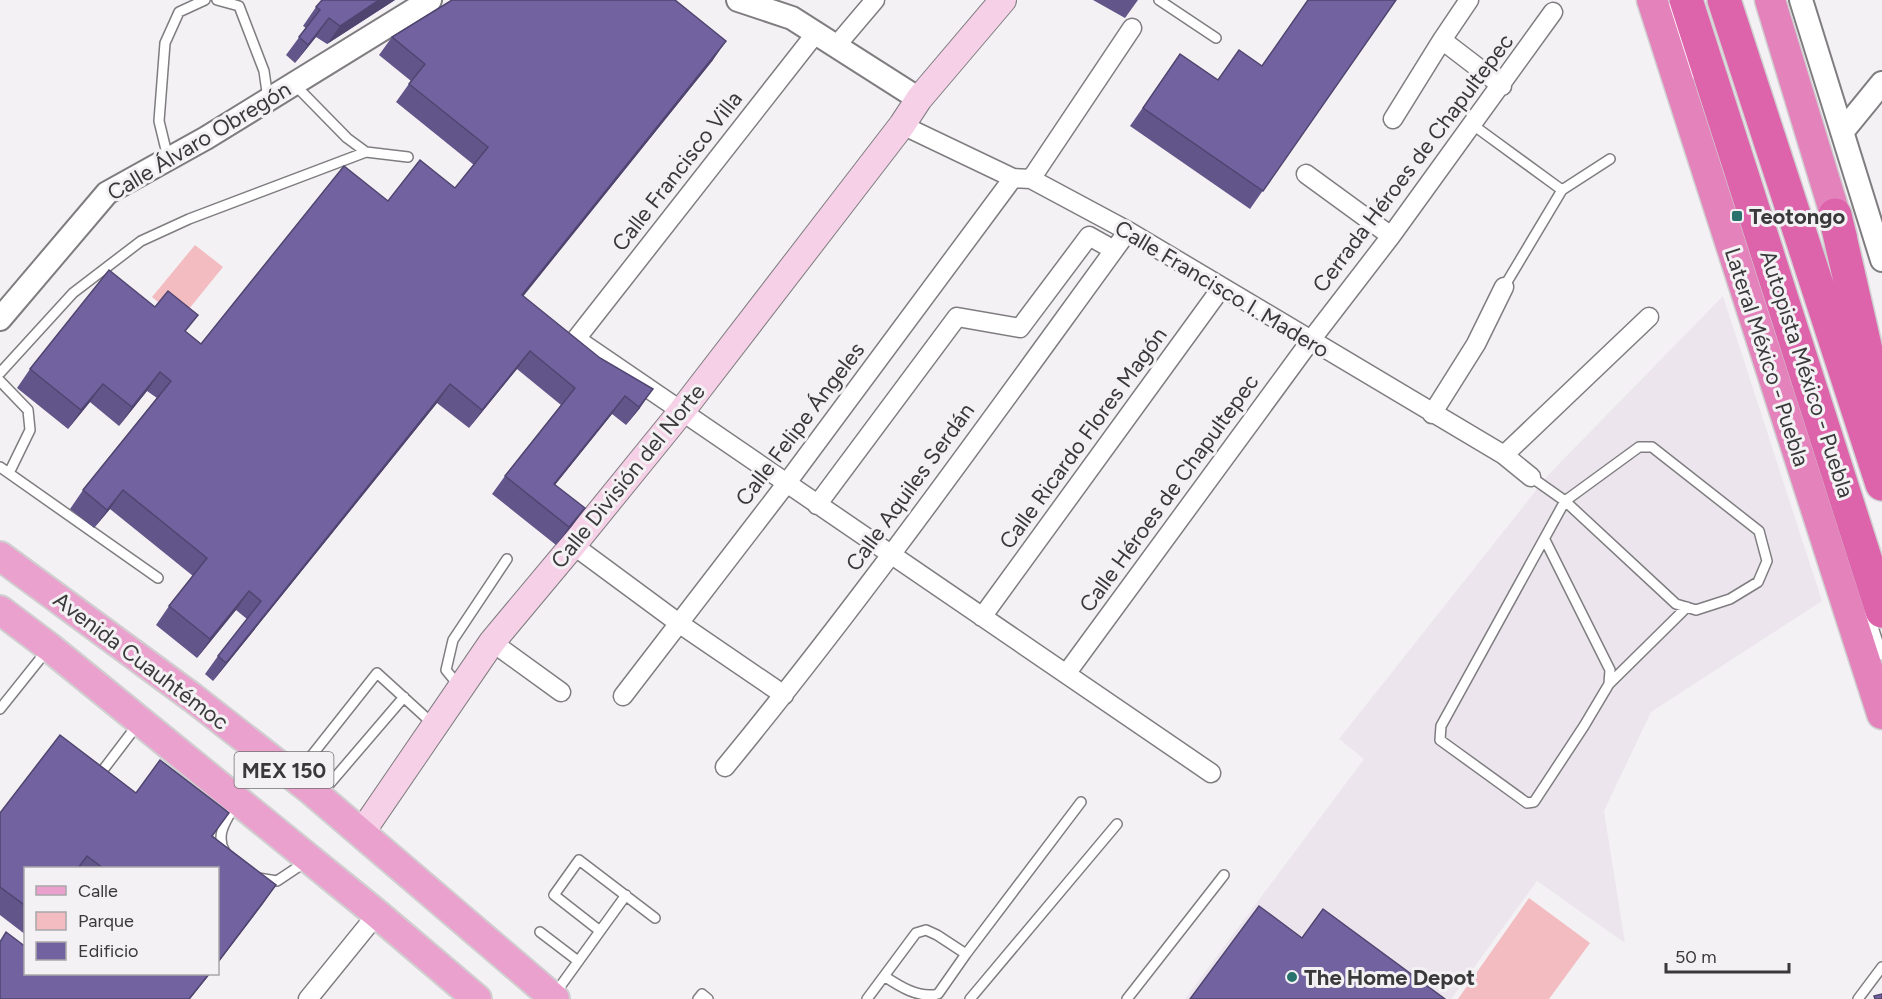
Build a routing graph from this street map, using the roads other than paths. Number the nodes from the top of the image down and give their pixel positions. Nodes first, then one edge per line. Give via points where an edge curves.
1 (205, 0) edge
2 (217, 0) edge
3 (430, 0) edge
4 (738, 0) edge
5 (875, 0) edge
6 (1003, 0) edge
7 (1159, 0) edge
8 (1469, 0) edge
9 (1652, 0) edge
10 (1658, 0) edge
11 (1667, 0) edge
12 (1686, 0) edge
13 (1724, 0) edge
14 (1770, 0) edge
15 (1801, 0) edge
16 (1553, 12) dead end
17 (1132, 28) dead end
18 (816, 33) junction
19 (1216, 38) dead end
20 (1442, 40) junction
21 (836, 46) junction
22 (294, 83) junction
23 (1882, 83) edge
24 (1502, 86) junction
25 (1698, 89) dead end
26 (268, 99) junction
27 (919, 99) junction
28 (1393, 119) dead end
29 (1473, 124) junction
30 (902, 125) junction
31 (1842, 132) junction
32 (366, 152) junction
33 (408, 157) dead end
34 (1610, 159) dead end
35 (168, 161) junction
36 (1306, 174) dead end
37 (1012, 178) junction
38 (1031, 179) junction
39 (1562, 190) junction
40 (1737, 191) dead end
41 (1835, 215) junction
42 (1128, 231) junction
43 (1391, 236) junction
44 (1114, 250) junction
45 (1882, 260) edge
46 (1760, 265) dead end
47 (1222, 287) junction
48 (1504, 287) joint
49 (1649, 317) dead end
50 (0, 319) edge
51 (1311, 340) junction
52 (1882, 359) edge
53 (0, 373) edge
54 (0, 381) edge
55 (681, 412) junction
56 (1432, 414) junction
57 (1882, 420) edge
58 (1504, 455) junction
59 (0, 467) edge
60 (9, 473) junction
61 (1531, 477) joint
62 (786, 484) junction
63 (1882, 484) edge
64 (1566, 501) junction
65 (817, 505) junction
66 (1545, 540) junction
67 (573, 545) junction
68 (891, 555) junction
69 (0, 556) edge
70 (507, 559) dead end
71 (158, 578) dead end
72 (1687, 607) junction
73 (0, 610) edge
74 (1875, 610) edge
75 (982, 617) junction
76 (680, 624) junction
77 (492, 642) junction
78 (49, 647) junction
79 (1882, 655) edge
80 (1066, 674) junction
81 (1609, 684) junction
82 (461, 688) junction
83 (561, 692) dead end
84 (1882, 692) edge
85 (784, 695) junction
86 (623, 696) dead end
87 (404, 697) junction
88 (0, 709) edge
89 (1882, 714) edge
90 (140, 721) junction
91 (435, 725) junction
92 (94, 763) edge
93 (725, 766) dead end
94 (1212, 773) dead end
95 (294, 778) junction
96 (319, 797) junction
97 (238, 800) junction
98 (1081, 802) dead end
99 (1117, 824) dead end
100 (362, 832) junction
101 (310, 859) junction
102 (232, 864) edge
103 (251, 874) edge
104 (1224, 875) dead end
105 (626, 895) junction
106 (377, 914) junction
107 (655, 918) dead end
108 (600, 931) junction
109 (540, 932) dead end
110 (966, 954) junction
111 (578, 961) junction
112 (1882, 967) edge
113 (884, 976) junction
114 (554, 998) edge
115 (308, 999) edge
116 (477, 999) edge
117 (698, 999) edge
118 (708, 999) edge
119 (867, 999) edge
120 (970, 999) edge
121 (1127, 999) edge
122 (1858, 999) edge

1 - 35 lane via 179,12 165,43 159,121
2 - 26 lane via 239,6 264,70
3 - 22 street, Calle Álvaro Obregón
4 - 18 street via 792,18
5 - 21 street
6 - 27 main road, Calle División del Norte
7 - 19 lane
8 - 20 street, Cerrada Héroes de Chapultepec
9 - 89 highway, Lateral México - Puebla
10 - 84 lane
11 - 25 lane
12 - 74 highway, Autopista México - Puebla
13 - 63 highway, Autopista México - Puebla
14 - 41 highway
15 - 31 street
16 - 24 street, Cerrada Héroes de Chapultepec
17 - 38 street
18 - 21 street
18 - 55 street, Calle Francisco Villa via 576,339
20 - 24 street
20 - 28 street, Cerrada Héroes de Chapultepec
21 - 27 street
22 - 26 street, Calle Álvaro Obregón
22 - 32 lane via 347,138
23 - 31 street
24 - 29 street, Cerrada Héroes de Chapultepec
26 - 35 street, Calle Álvaro Obregón
27 - 30 main road, Calle División del Norte
29 - 39 lane
29 - 43 street, Cerrada Héroes de Chapultepec
30 - 37 street, Calle Francisco I. Madero
30 - 55 main road, Calle División del Norte
31 - 45 street
32 - 33 lane
32 - 53 lane via 141,241 73,292
34 - 39 lane
35 - 50 street, Calle Álvaro Obregón via 107,193
36 - 43 street
37 - 38 street, Calle Francisco I. Madero
37 - 62 street, Calle Felipe Ángeles
38 - 42 street, Calle Francisco I. Madero
39 - 48 lane
40 - 46 lane
41 - 52 highway
41 - 57 highway
42 - 44 street, Calle Aquiles Serdán
42 - 47 street, Calle Francisco I. Madero
43 - 51 street, Cerrada Héroes de Chapultepec
44 - 65 street via 1089,236 1020,328 957,317
44 - 68 street, Calle Aquiles Serdán
47 - 51 street, Calle Francisco I. Madero
47 - 75 street, Calle Ricardo Flores Magón
48 - 56 street via 1476,344
49 - 58 street
51 - 56 street, Calle Francisco I. Madero
51 - 80 street, Calle Héroes de Chapultepec
54 - 60 lane via 28,410 30,430
55 - 62 street
55 - 67 main road, Calle División del Norte
56 - 58 street, Calle Francisco I. Madero
58 - 61 street, Calle Francisco I. Madero
59 - 60 lane
60 - 71 lane
61 - 64 lane
62 - 65 street
62 - 76 street, Calle Felipe Ángeles
64 - 66 lane
64 - 72 lane via 1676,604
64 - 72 lane via 1639,447 1652,447 1759,531 1767,561 1758,582 1730,599 1696,610
65 - 68 street
66 - 81 lane via 1610,670
66 - 81 lane via 1441,726 1440,740 1527,803 1534,802
67 - 76 street
67 - 77 main road, Calle División del Norte
68 - 75 street
68 - 85 street, Calle Aquiles Serdán
69 - 95 main road, Avenida Cuauhtémoc / MEX 150
70 - 82 lane via 453,640 447,670
72 - 81 lane
73 - 78 main road, Avenida Cuauhtémoc / MEX 150
74 - 79 lane
75 - 80 street
76 - 85 street
76 - 86 street, Calle Felipe Ángeles
77 - 82 main road, Calle División del Norte
77 - 83 street
78 - 88 lane
78 - 90 main road, Avenida Cuauhtémoc / MEX 150
80 - 94 street
82 - 91 main road, Calle División del Norte
85 - 93 street, Calle Aquiles Serdán
87 - 91 lane
87 - 95 lane via 377,673
87 - 96 lane
90 - 92 lane via 106,772
90 - 97 main road, Avenida Cuauhtémoc / MEX 150
91 - 100 main road, Calle División del Norte
95 - 96 main road, Avenida Cuauhtémoc / MEX 150
96 - 100 main road, Avenida Cuauhtémoc / MEX 150
97 - 101 main road, Avenida Cuauhtémoc / MEX 150
97 - 102 lane via 221,830 221,845
98 - 110 lane
99 - 120 lane
100 - 114 main road, Avenida Cuauhtémoc / MEX 150
101 - 103 lane via 277,881
101 - 106 main road, Avenida Cuauhtémoc / MEX 150
104 - 121 lane
105 - 107 lane
105 - 108 lane
105 - 108 lane via 579,860 554,895
106 - 115 street
106 - 116 main road, Avenida Cuauhtémoc / MEX 150
108 - 111 lane
109 - 111 lane
110 - 113 lane via 926,930 916,933
110 - 113 lane via 931,999 917,998
111 - 114 lane
112 - 122 lane
113 - 119 lane
117 - 118 lane via 702,994

